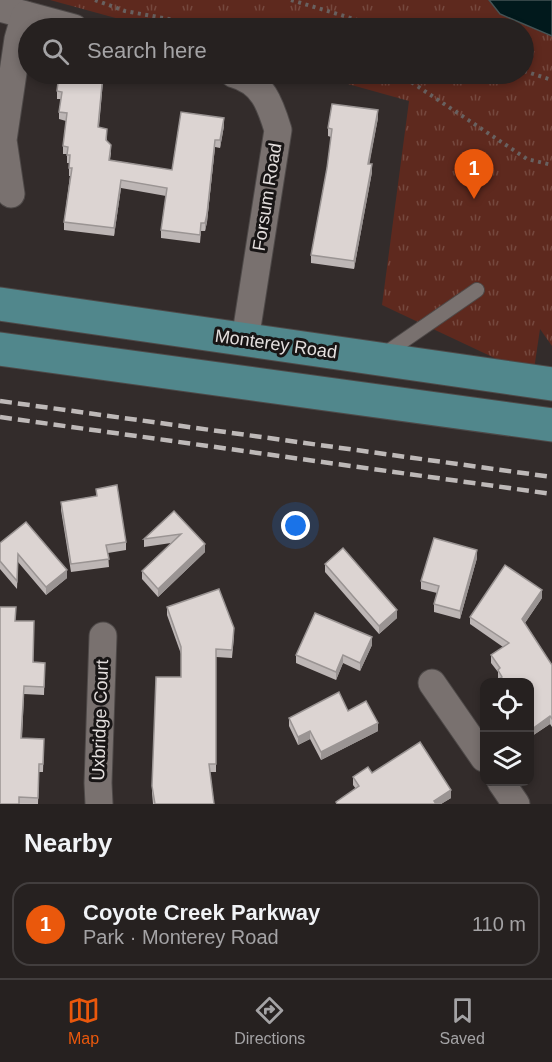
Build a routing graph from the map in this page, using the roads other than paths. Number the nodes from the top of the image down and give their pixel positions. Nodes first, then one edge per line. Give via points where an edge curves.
1 (12, 11) edge
2 (38, 18) edge
3 (252, 84) edge
4 (11, 194) dead end
5 (477, 290) dead end
6 (0, 304) edge
7 (245, 340) junction
8 (0, 349) edge
9 (376, 359) junction
10 (552, 384) edge
11 (552, 425) edge
12 (103, 636) dead end
13 (432, 683) dead end
14 (480, 752) edge
15 (504, 786) edge
16 (99, 804) edge
17 (516, 804) edge

1 - 2 street
1 - 4 street via 18,39 3,140
3 - 7 street, Forsum Road via 267,97 278,130
5 - 9 lane
6 - 7 main road, Monterey Road
7 - 9 main road, Monterey Road
8 - 11 main road
9 - 10 main road, Monterey Road
12 - 16 street, Uxbridge Court
13 - 14 street
15 - 17 street

